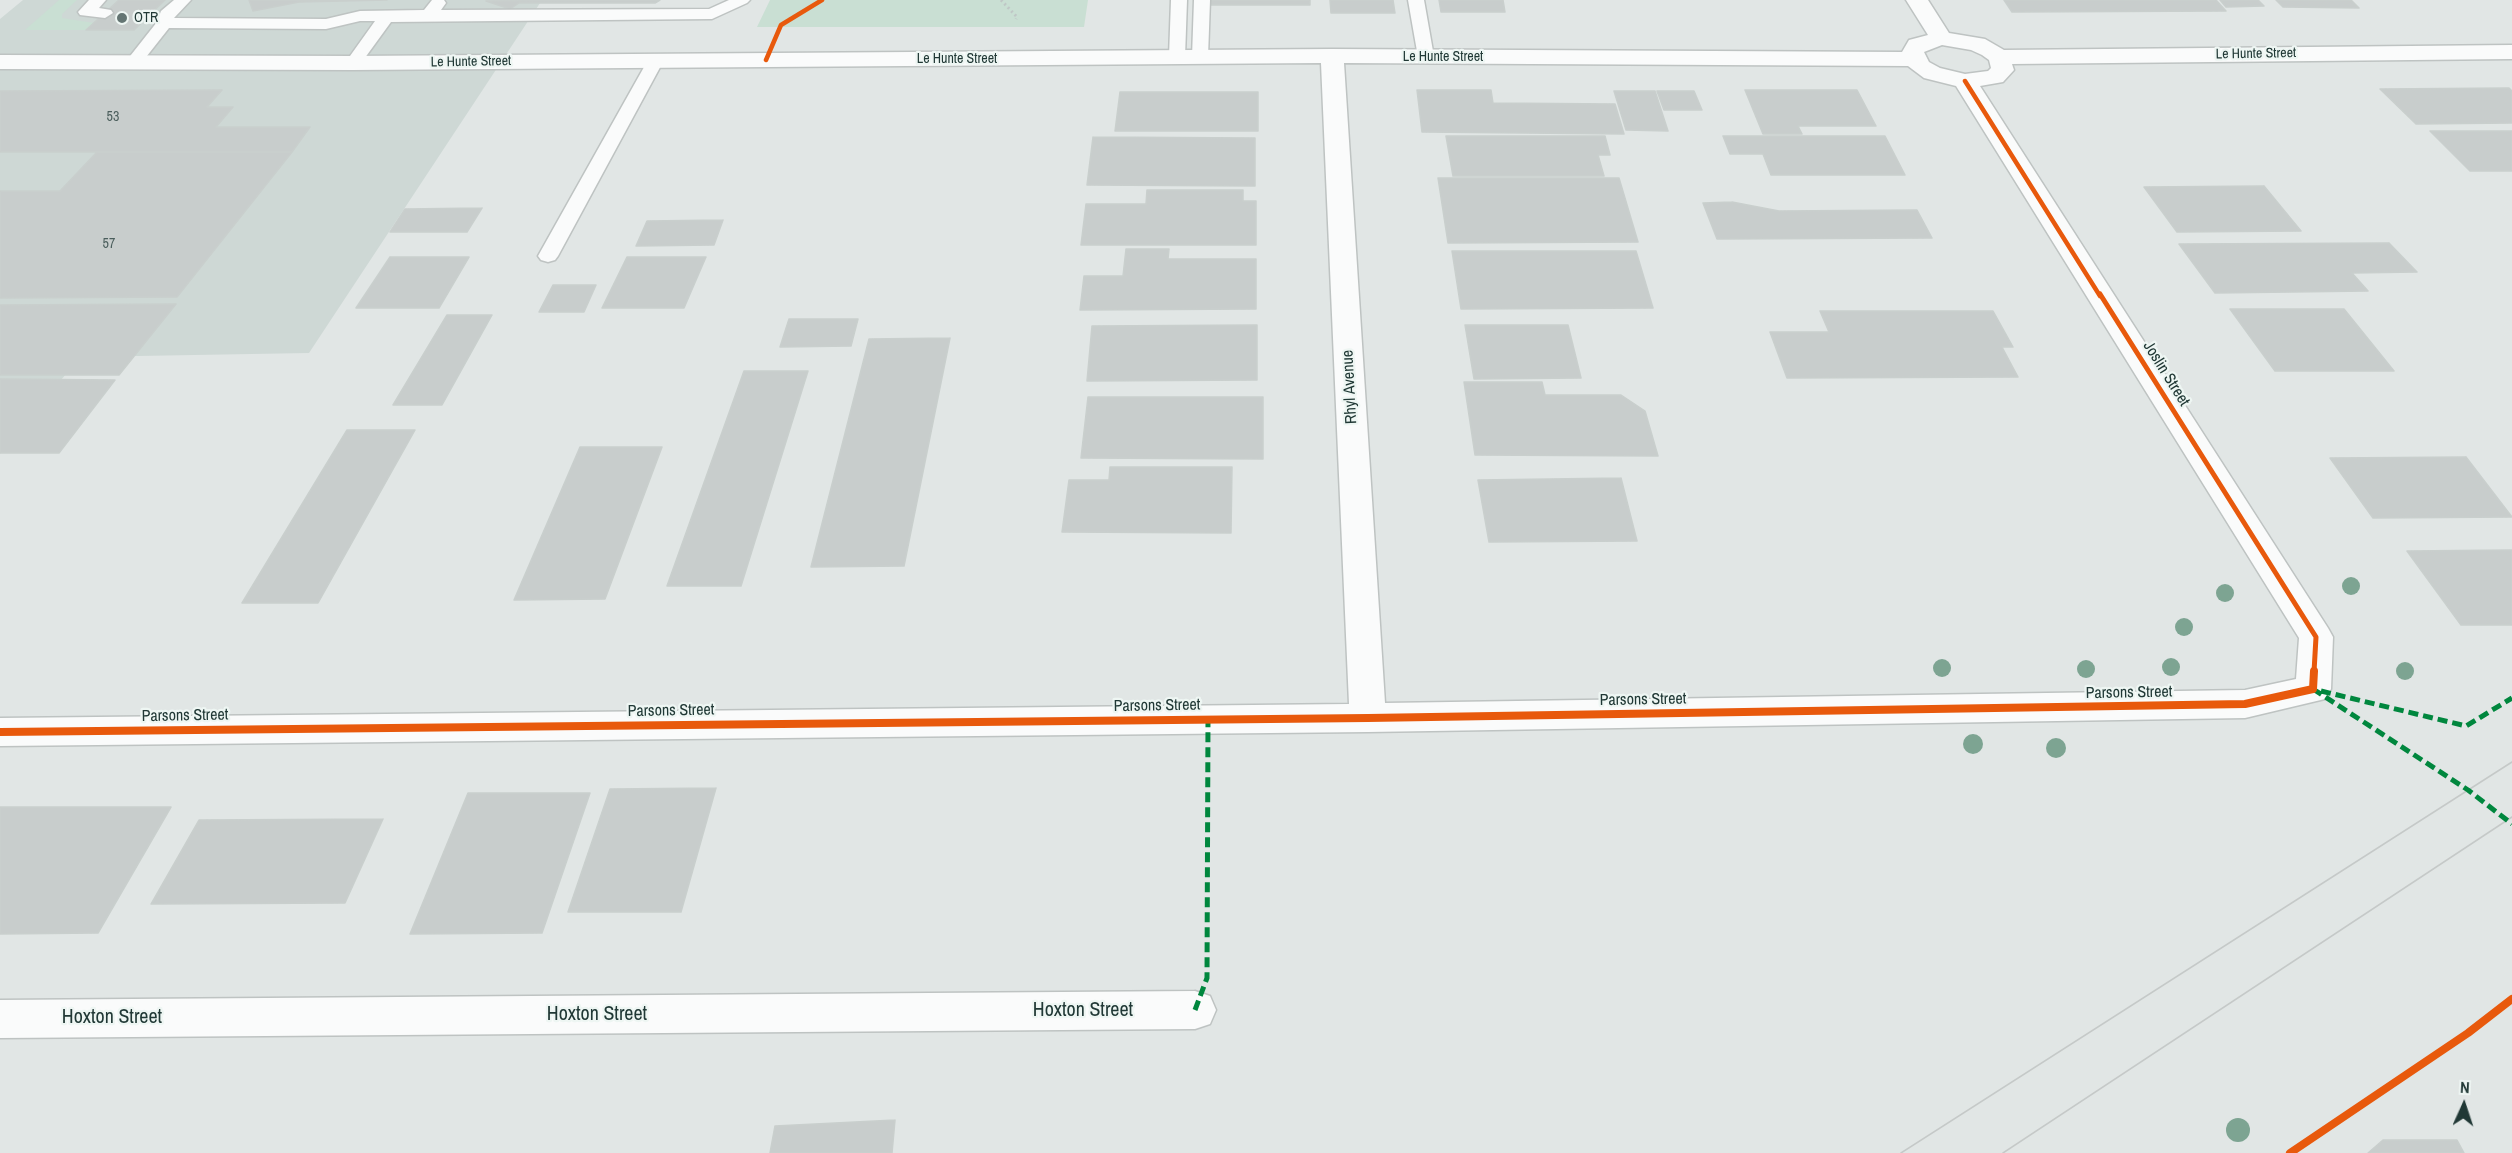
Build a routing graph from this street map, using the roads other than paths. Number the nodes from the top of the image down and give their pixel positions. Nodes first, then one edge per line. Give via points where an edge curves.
1 (183, 0) edge
2 (440, 0) edge
3 (742, 0) edge
4 (1179, 0) edge
5 (1202, 0) edge
6 (1416, 0) edge
7 (1917, 0) edge
8 (573, 3) dead end
9 (606, 3) dead end
10 (640, 3) dead end
11 (499, 5) dead end
12 (548, 9) junction
13 (150, 14) dead end
14 (624, 14) junction
15 (429, 15) junction
16 (478, 15) junction
17 (588, 15) junction
18 (386, 17) junction
19 (166, 19) junction
20 (1941, 38) junction
21 (2510, 53) edge
22 (1332, 56) junction
23 (1177, 57) junction
24 (1200, 57) junction
25 (1426, 57) junction
26 (1999, 57) junction
27 (1914, 59) junction
28 (656, 60) junction
29 (0, 62) edge
30 (133, 63) junction
31 (353, 63) junction
32 (1965, 81) junction
33 (548, 256) dead end
34 (2313, 689) joint
35 (1368, 718) junction
36 (0, 732) edge
37 (1195, 1010) dead end
38 (0, 1019) edge

1 - 19 lane
2 - 15 lane
3 - 14 lane via 712,14
4 - 23 lane
5 - 24 lane
6 - 25 lane
7 - 20 street
8 - 12 lane
9 - 17 lane
10 - 14 lane
11 - 16 lane
12 - 16 lane via 521,15
12 - 17 lane
13 - 19 lane
14 - 17 lane
15 - 16 lane
15 - 18 lane
18 - 19 lane via 360,16 326,24
18 - 31 lane
19 - 30 lane
20 - 26 street via 1977,44
20 - 27 street via 1917,45
21 - 26 street, Le Hunte Street
22 - 24 street, Le Hunte Street
22 - 25 street, Le Hunte Street
22 - 35 street, Rhyl Avenue
23 - 24 street, Le Hunte Street
23 - 28 street, Le Hunte Street
25 - 27 street, Le Hunte Street
26 - 32 street via 2003,70 1995,77
27 - 32 street via 1932,73
28 - 31 street, Le Hunte Street
28 - 33 lane
29 - 30 street, Le Hunte Street
30 - 31 street, Le Hunte Street
32 - 34 street, Joslin Street via 2316,637
34 - 35 street, Parsons Street via 2245,704
35 - 36 street, Parsons Street
37 - 38 street, Hoxton Street

